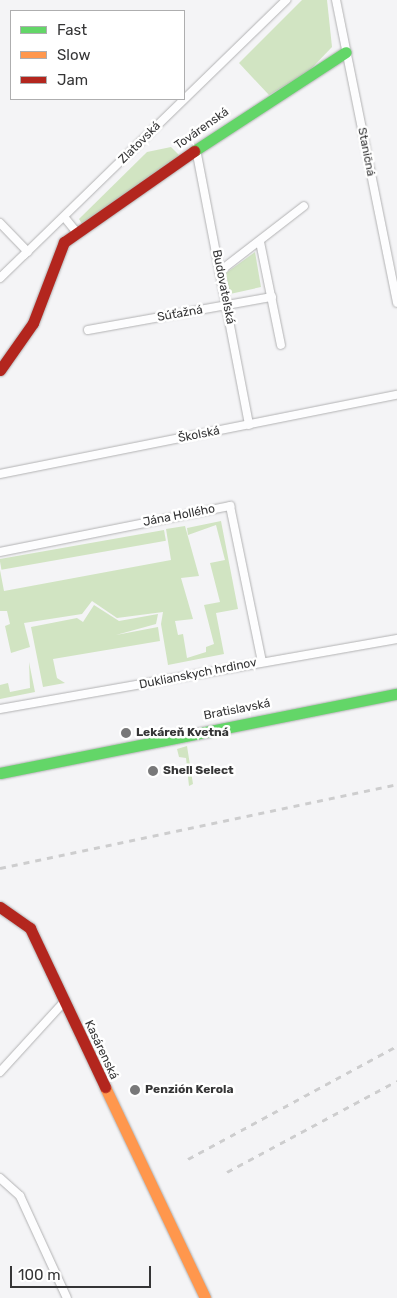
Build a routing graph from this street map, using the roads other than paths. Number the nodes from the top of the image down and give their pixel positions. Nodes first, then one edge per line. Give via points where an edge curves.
1 (286, 0) edge
2 (336, 0) edge
3 (346, 52) junction
4 (185, 100) edge
5 (185, 100) edge
6 (196, 149) junction
7 (304, 206) dead end
8 (65, 218) junction
9 (0, 224) edge
10 (78, 234) junction
11 (260, 242) junction
12 (28, 252) junction
13 (220, 272) junction
14 (0, 278) edge
15 (272, 297) junction
16 (397, 303) edge
17 (227, 305) junction
18 (88, 330) dead end
19 (281, 345) dead end
20 (0, 370) edge
21 (397, 395) edge
22 (249, 425) junction
23 (0, 474) edge
24 (0, 552) edge
25 (397, 639) edge
26 (262, 662) junction
27 (397, 694) edge
28 (0, 709) edge
29 (82, 754) junction
30 (0, 765) edge
31 (0, 773) edge
32 (0, 906) edge
33 (64, 1002) junction
34 (0, 1072) edge
35 (0, 1178) edge
36 (67, 1298) edge
37 (206, 1298) edge

1 - 4 street, Zlatovská
2 - 3 street, Staničná
3 - 6 street, Továrenská
3 - 16 street, Staničná
5 - 8 street, Zlatovská
6 - 10 street, Továrenská
6 - 13 street, Budovateľská
7 - 11 street
8 - 10 street
8 - 12 street, Zlatovská via 24,255
9 - 12 street
10 - 20 street, Továrenská via 64,242 33,323
11 - 13 street
11 - 15 street
12 - 14 street, Zlatovská
13 - 17 street, Budovateľská
15 - 17 street, Súťažná
15 - 19 street
17 - 18 street, Súťažná
17 - 22 street, Budovateľská
21 - 22 street, Školská
22 - 23 street, Školská
24 - 26 street, Jána Hollého via 230,506
25 - 26 street, Duklianskych hrdinov
26 - 28 street, Duklianskych hrdinov
27 - 29 street, Bratislavská
29 - 30 street, Bratislavská
29 - 31 street, Bratislavská
32 - 33 street, Kasárenská via 30,928
33 - 34 street
33 - 37 street, Kasárenská
35 - 36 street via 20,1196

